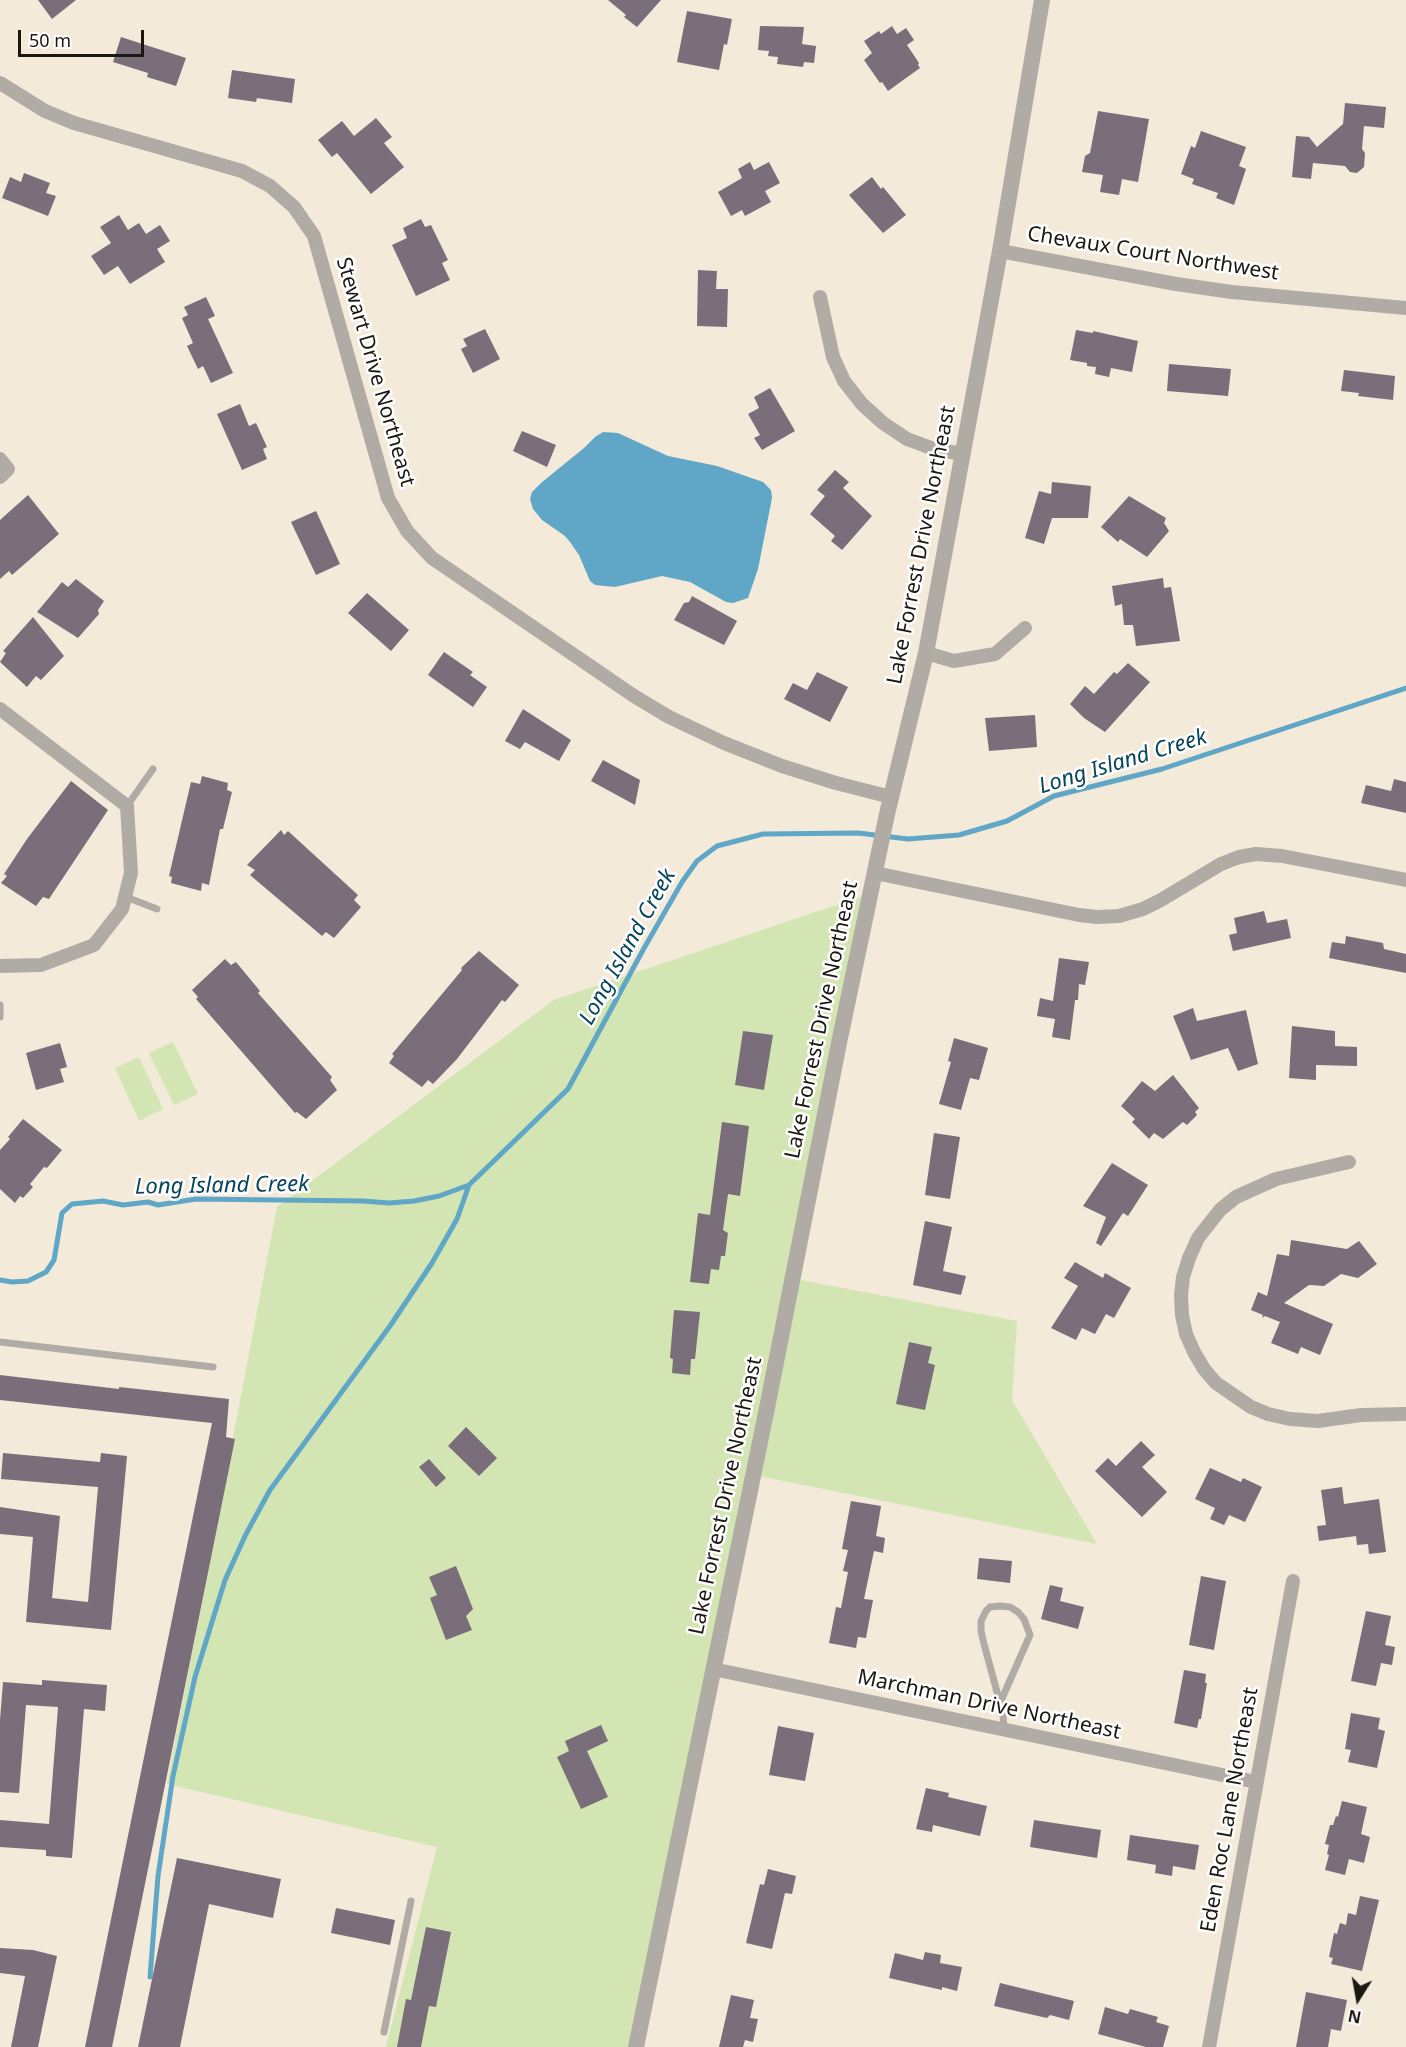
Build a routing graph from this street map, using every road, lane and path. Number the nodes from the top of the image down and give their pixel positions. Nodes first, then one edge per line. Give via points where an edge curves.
1 (1042, 0) edge
2 (0, 83) edge
3 (1000, 251) junction
4 (820, 297) dead end
5 (1406, 308) edge
6 (963, 454) junction
7 (0, 459) edge
8 (0, 477) edge
9 (1025, 628) dead end
10 (926, 653) junction
11 (0, 709) edge
12 (153, 769) dead end
13 (891, 797) junction
14 (127, 806) junction
15 (875, 873) junction
16 (1406, 880) edge
17 (126, 897) junction
18 (157, 909) dead end
19 (0, 966) edge
20 (0, 1005) edge
21 (0, 1017) edge
22 (1349, 1162) dead end
23 (0, 1342) edge
24 (213, 1367) dead end
25 (1406, 1414) edge
26 (1293, 1581) dead end
27 (713, 1669) junction
28 (1000, 1703) junction
29 (1004, 1730) junction
30 (1256, 1782) junction
31 (411, 1901) dead end
32 (384, 2032) dead end
33 (636, 2047) edge
34 (1209, 2047) edge

1 - 3 street, Lake Forrest Drive Northeast
2 - 13 street, Stewart Drive Northeast via 45,111 74,123 242,171 270,186 294,207 314,237 388,498 407,531 432,558 669,717 782,766
3 - 5 street, Chevaux Court Northwest via 1232,292
3 - 6 street, Lake Forrest Drive Northeast
4 - 6 street via 833,357 844,381 862,404 907,439
6 - 10 street, Lake Forrest Drive Northeast
7 - 8 street via 8,469
9 - 10 street via 995,654 954,661
10 - 13 street, Lake Forrest Drive Northeast
11 - 14 street
12 - 14 lane
13 - 15 street, Lake Forrest Drive Northeast
14 - 17 street via 131,873
15 - 16 street via 1097,917 1143,909 1221,864 1256,854
15 - 27 street, Lake Forrest Drive Northeast
17 - 18 lane
17 - 19 street via 122,909 94,945 41,965
20 - 21 lane
22 - 25 street via 1276,1179 1236,1197 1220,1210 1198,1238 1186,1267 1181,1295 1186,1334 1199,1361 1216,1383 1268,1414 1318,1420
23 - 24 lane
26 - 30 street, Eden Roc Lane Northeast
27 - 29 street, Marchman Drive Northeast
27 - 33 street, Lake Forrest Drive Northeast
28 - 28 lane via 981,1631 986,1611 1000,1606 1018,1612 1030,1635
28 - 29 lane
29 - 30 street, Marchman Drive Northeast
30 - 34 street, Eden Roc Lane Northeast
31 - 32 lane

